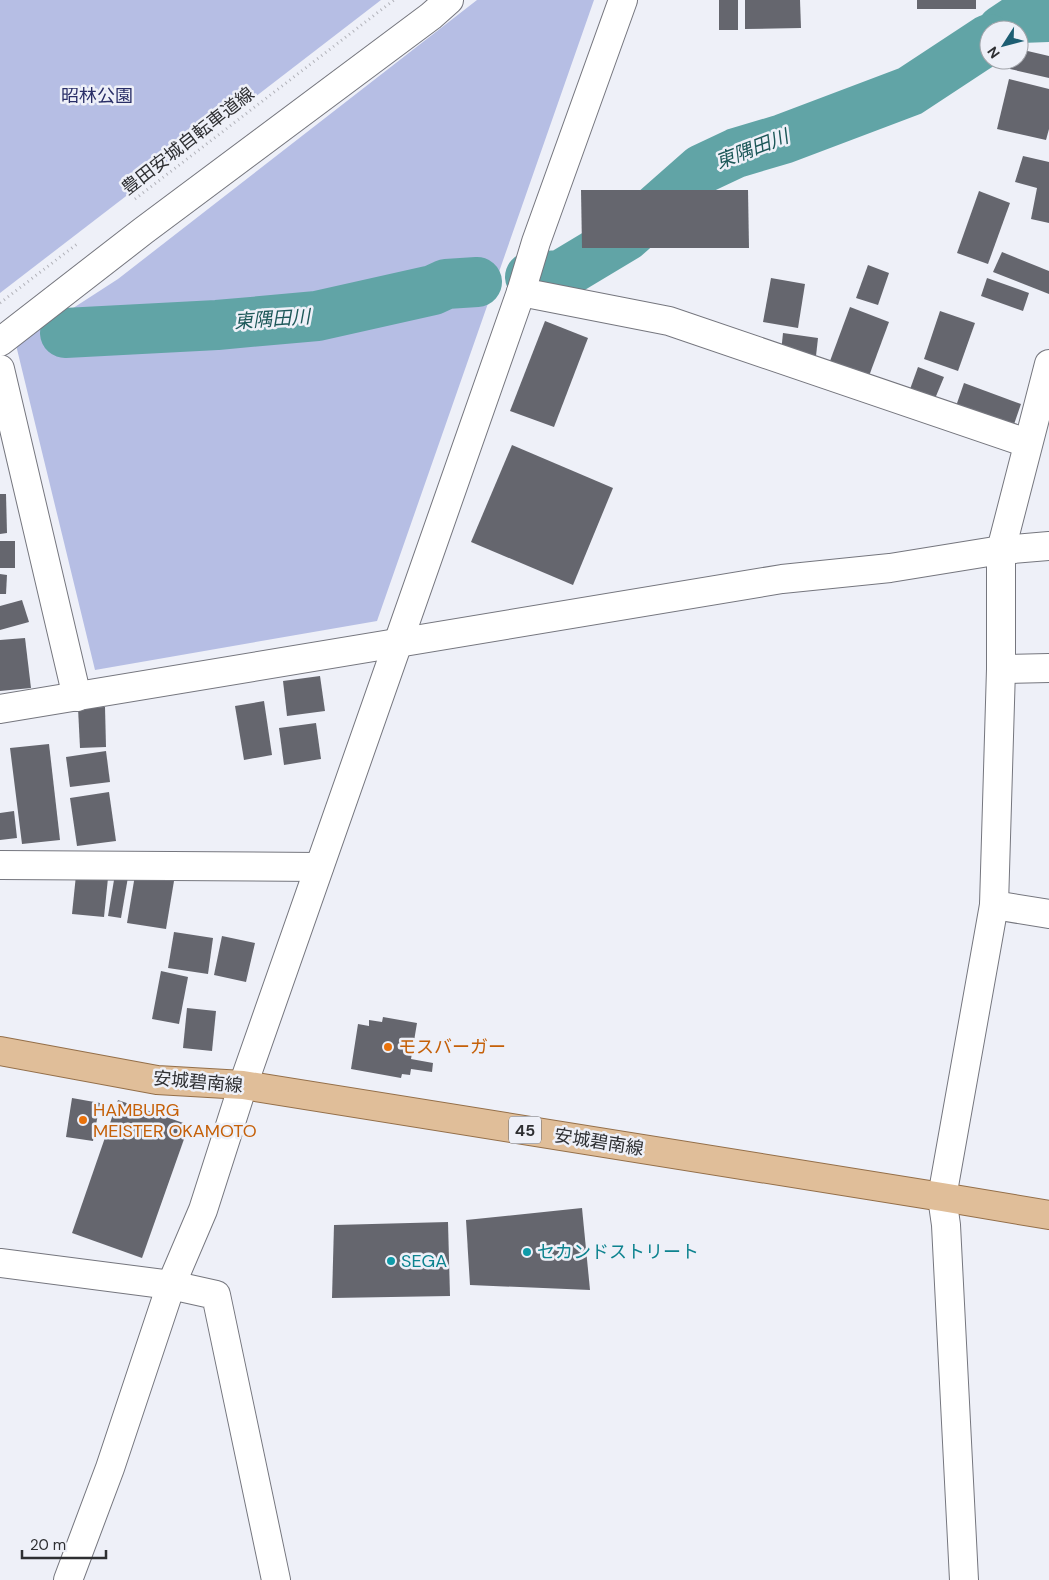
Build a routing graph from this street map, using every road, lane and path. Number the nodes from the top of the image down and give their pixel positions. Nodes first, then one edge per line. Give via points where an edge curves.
1 (394, 0) edge
2 (449, 0) edge
3 (623, 0) edge
4 (134, 200) dead end
5 (79, 242) dead end
6 (521, 292) junction
7 (0, 303) edge
8 (0, 342) edge
9 (1049, 364) edge
10 (0, 369) edge
11 (1028, 443) junction
12 (1049, 546) edge
13 (1001, 550) junction
14 (397, 645) junction
15 (1049, 668) edge
16 (1001, 669) junction
17 (77, 697) junction
18 (0, 709) edge
19 (0, 865) edge
20 (320, 867) junction
21 (994, 905) junction
22 (1049, 914) edge
23 (0, 1050) edge
24 (243, 1085) junction
25 (942, 1197) junction
26 (1049, 1216) edge
27 (0, 1263) edge
28 (171, 1285) junction
29 (68, 1580) edge
30 (276, 1580) edge
31 (964, 1580) edge

1 - 4 path, 豊田安城自転車道線
2 - 8 street
3 - 6 street
5 - 7 path
6 - 11 street via 669,321
6 - 14 street
9 - 11 street
10 - 17 street
11 - 13 street
12 - 13 street
13 - 14 street via 890,568 782,580
13 - 16 street
14 - 17 street
14 - 20 street
15 - 16 street
16 - 21 street
17 - 18 street
19 - 20 street
20 - 24 street
21 - 22 street
21 - 25 street
23 - 24 main road, 安城碧南線 / 45 via 157,1080
24 - 25 main road, 安城碧南線 / 45
24 - 28 street via 203,1210
25 - 26 main road, 安城碧南線 / 45
25 - 31 street
27 - 28 street
28 - 29 street via 110,1468
28 - 30 street via 216,1296

